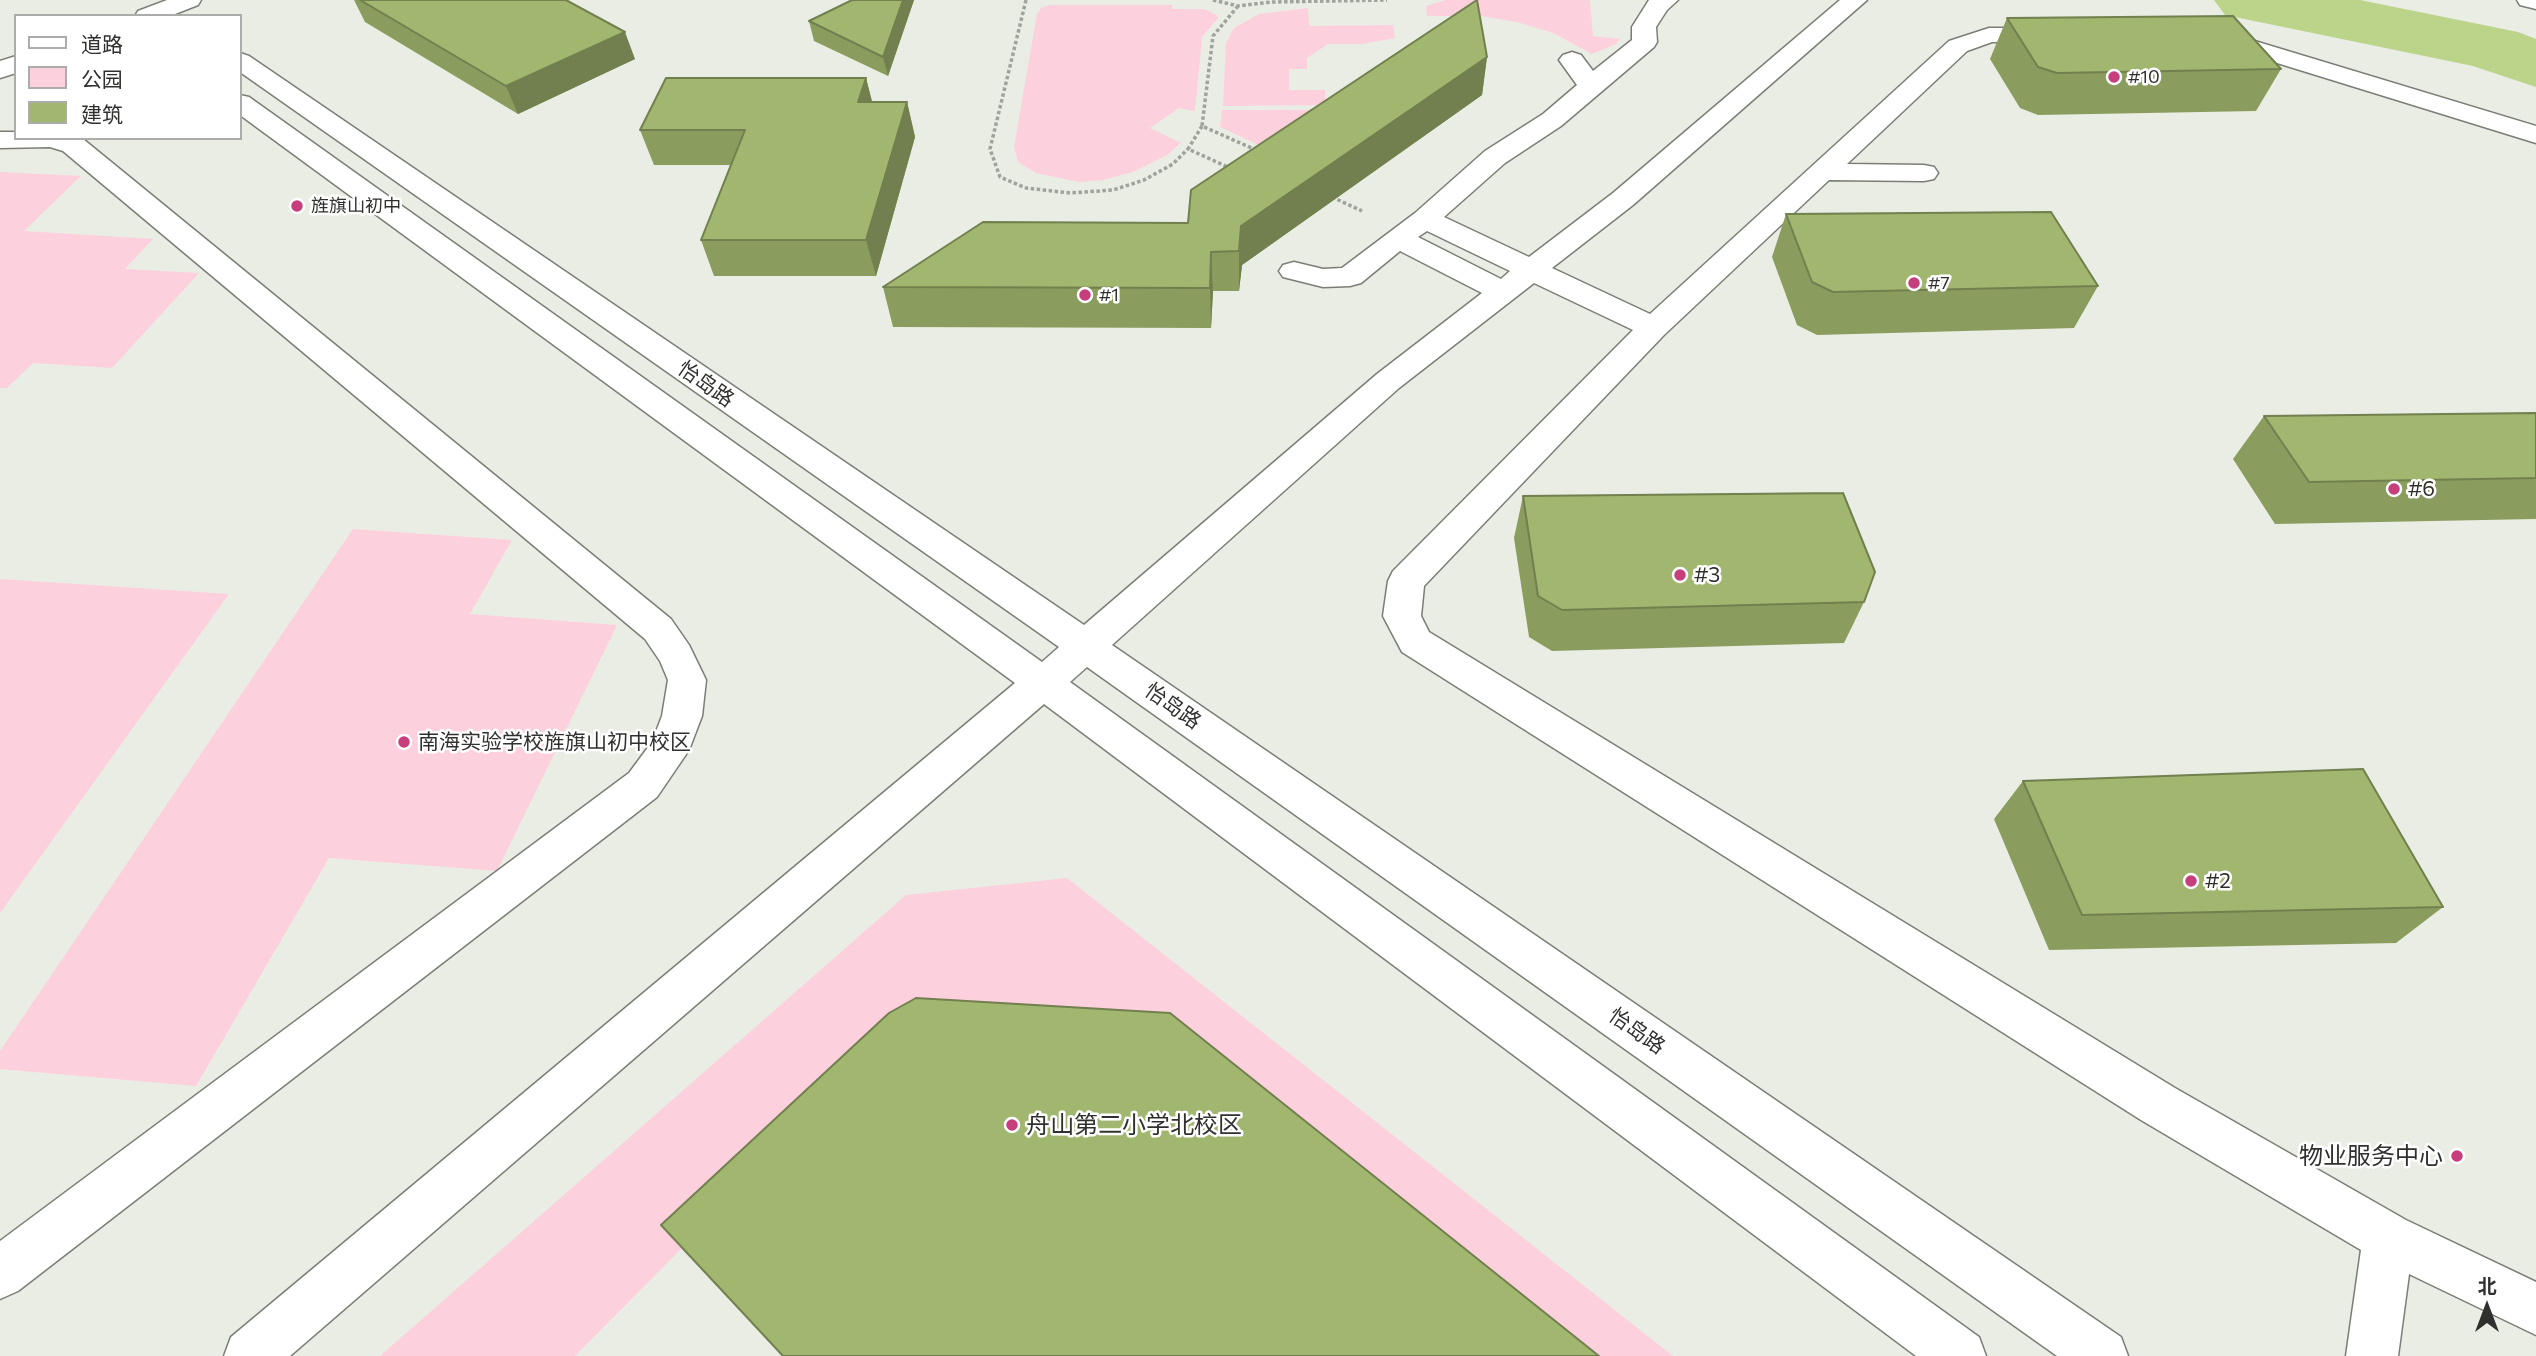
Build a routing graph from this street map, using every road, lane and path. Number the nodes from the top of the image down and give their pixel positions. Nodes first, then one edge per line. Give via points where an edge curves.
1 (189, 0) edge
2 (1026, 0) edge
3 (1213, 0) edge
4 (1387, 0) edge
5 (1666, 0) edge
6 (1855, 0) edge
7 (2529, 0) edge
8 (2536, 2) edge
9 (1238, 6) junction
10 (162, 14) edge
11 (2185, 31) edge
12 (2071, 34) edge
13 (1572, 60) dead end
14 (242, 62) edge
15 (1591, 86) junction
16 (242, 104) edge
17 (1202, 126) junction
18 (2536, 135) edge
19 (54, 140) edge
20 (1188, 149) junction
21 (1264, 153) edge
22 (1234, 169) edge
23 (1822, 172) junction
24 (1924, 173) dead end
25 (1320, 192) edge
26 (1411, 229) junction
27 (1294, 271) dead end
28 (1516, 280) junction
29 (1653, 328) junction
30 (1086, 646) junction
31 (1043, 682) junction
32 (2388, 1238) junction
33 (0, 1273) edge
34 (2536, 1309) edge
35 (250, 1356) edge
36 (1960, 1356) edge
37 (2102, 1356) edge
38 (2372, 1356) edge

1 - 10 street
2 - 20 path via 990,149 1000,177 1026,188 1070,193 1113,190 1144,180 1173,164
3 - 9 path
4 - 9 path
5 - 15 street via 1644,27 1645,42
6 - 28 street via 1623,199
7 - 8 street
9 - 17 path via 1213,36
11 - 18 street via 2224,37
12 - 23 street via 1989,35 1958,46
13 - 15 street
14 - 30 street, 怡岛路
15 - 26 street
16 - 31 street
17 - 20 path
17 - 21 path
19 - 33 street via 73,145 658,629 687,680 669,750 643,785
20 - 22 path
23 - 24 street
23 - 29 street
25 - 26 path
26 - 27 street via 1350,277 1323,278
26 - 28 street
28 - 29 street
28 - 30 street via 1388,381
29 - 32 street via 1406,582 1402,616 1415,642 2158,1104
30 - 31 street
30 - 37 street, 怡岛路
31 - 35 street
31 - 36 street
32 - 34 street
32 - 38 street

